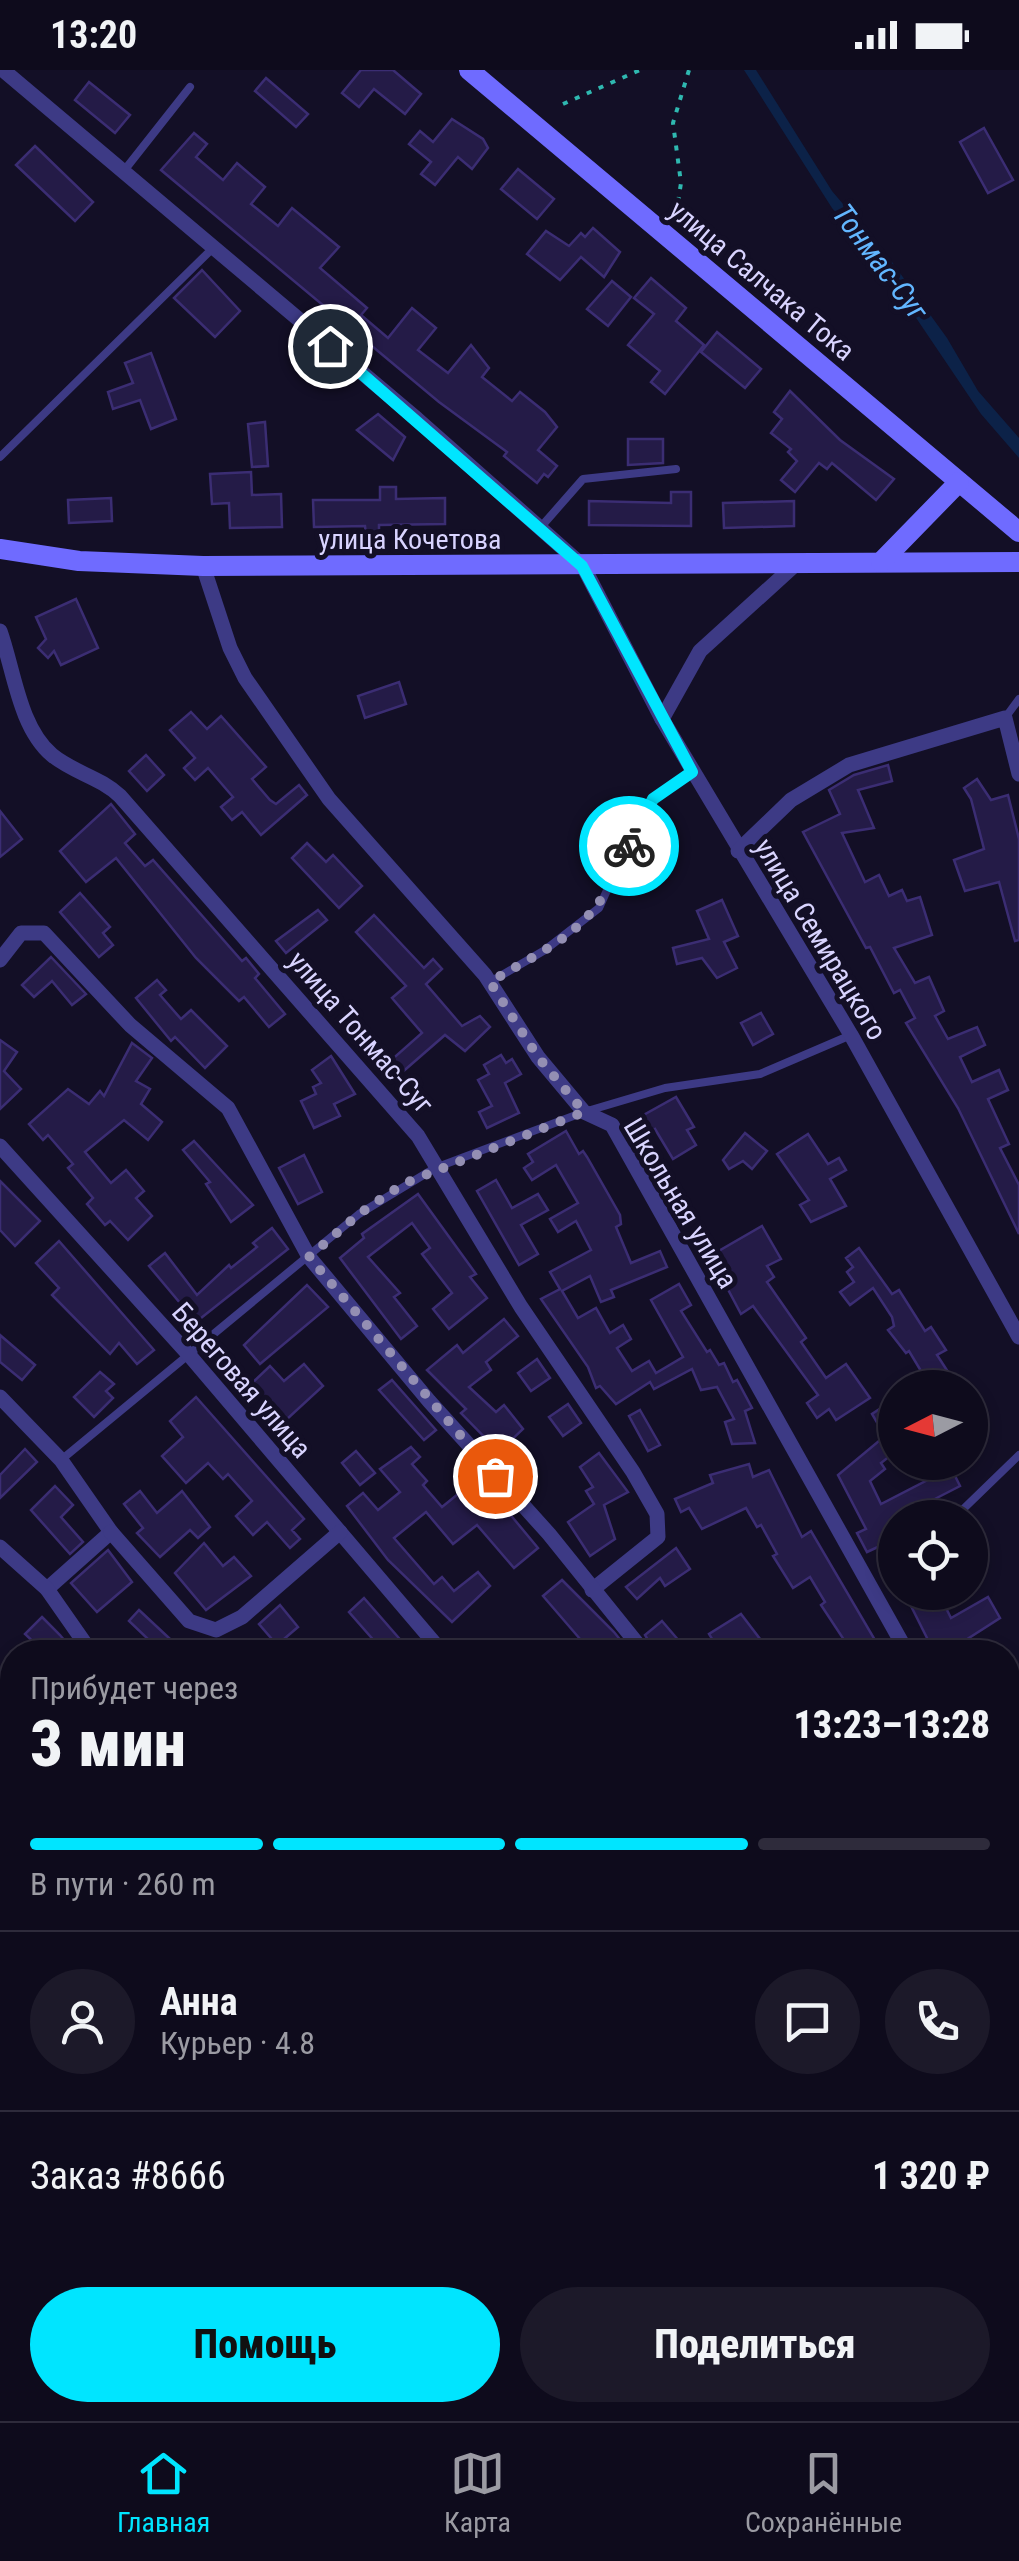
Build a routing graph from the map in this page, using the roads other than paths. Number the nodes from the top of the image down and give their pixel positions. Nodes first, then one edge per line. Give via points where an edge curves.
1 (4, 70) edge
2 (469, 70) edge
3 (190, 87) dead end
4 (124, 172) junction
5 (213, 248) junction
6 (0, 457) edge
7 (676, 469) dead end
8 (959, 482) junction
9 (540, 528) junction
10 (1019, 532) edge
11 (0, 549) edge
12 (882, 562) junction
13 (1019, 562) edge
14 (797, 564) junction
15 (203, 566) junction
16 (582, 566) junction
17 (0, 631) edge
18 (1019, 699) edge
19 (662, 718) junction
20 (1005, 718) junction
21 (692, 772) junction
22 (1019, 774) edge
23 (738, 851) junction
24 (0, 960) edge
25 (490, 982) junction
26 (851, 1036) junction
27 (584, 1112) junction
28 (0, 1146) edge
29 (435, 1168) junction
30 (309, 1257) junction
31 (1019, 1337) edge
32 (190, 1356) junction
33 (0, 1397) edge
34 (1019, 1455) edge
35 (61, 1460) junction
36 (973, 1500) edge
37 (111, 1532) junction
38 (340, 1532) junction
39 (0, 1548) edge
40 (48, 1589) junction
41 (592, 1590) junction
42 (82, 1640) edge
43 (426, 1640) edge
44 (634, 1640) edge
45 (900, 1640) edge

1 - 4 street
2 - 8 street, улица Салчака Тока
3 - 4 lane
4 - 5 street
5 - 6 lane
5 - 9 street
7 - 9 lane via 583,479
8 - 10 street, улица Салчака Тока
8 - 12 street
9 - 16 street
11 - 15 street, улица Кочетова via 79,562
12 - 13 street, улица Кочетова
12 - 14 street, улица Кочетова
14 - 16 street, улица Кочетова
14 - 19 street via 700,652
15 - 16 street, улица Кочетова
15 - 25 street, Школьная улица via 230,648 256,693 330,799
16 - 19 street, улица Семирацкого
17 - 29 street, улица Тонмас-Суг via 27,719 49,752 104,780 120,796 418,1136
18 - 20 lane
19 - 21 street, улица Семирацкого
20 - 22 street
20 - 23 street via 850,765 791,800
21 - 23 street, улица Семирацкого
21 - 25 lane via 642,813 599,908
23 - 26 street, улица Семирацкого
24 - 30 street via 21,933 44,933 130,1025 219,1099 238,1121 248,1151
25 - 27 street, Школьная улица via 538,1057
26 - 27 lane via 760,1074 665,1088
26 - 31 street, улица Семирацкого
27 - 29 lane
27 - 45 street, Школьная улица via 612,1125
28 - 32 street, Береговая улица
29 - 30 lane via 359,1214
29 - 41 street, улица Тонмас-Суг via 657,1514 653,1544
30 - 32 lane
30 - 41 street
32 - 35 lane
32 - 38 street, Береговая улица
33 - 35 street
34 - 36 lane
35 - 37 street
37 - 38 street via 188,1621 216,1630 242,1617
37 - 40 street
38 - 43 street, Береговая улица
39 - 40 street
40 - 42 street
41 - 44 street

